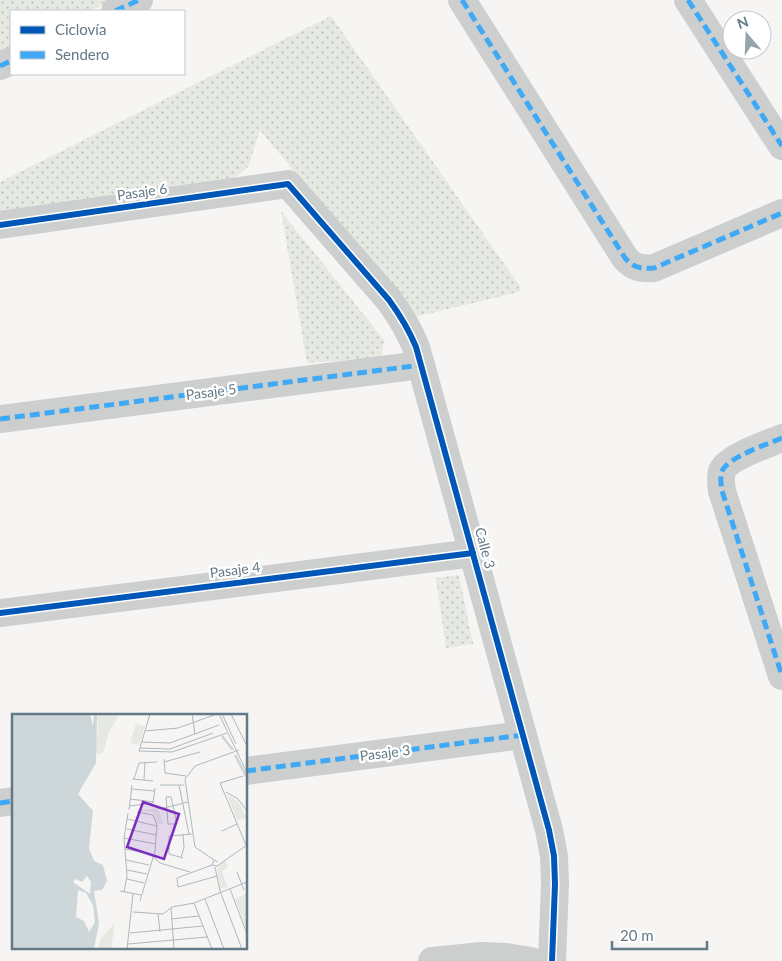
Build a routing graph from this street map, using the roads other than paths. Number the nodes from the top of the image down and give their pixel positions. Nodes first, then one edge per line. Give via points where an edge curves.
1 (139, 0) edge
2 (462, 0) edge
3 (688, 0) edge
4 (117, 10) edge
5 (782, 146) edge
6 (288, 184) joint
7 (782, 213) edge
8 (0, 224) edge
9 (421, 365) junction
10 (0, 419) edge
11 (782, 438) edge
12 (473, 553) junction
13 (0, 613) edge
14 (781, 668) edge
15 (524, 735) junction
16 (248, 771) edge
17 (432, 961) edge
18 (531, 961) edge
19 (552, 961) edge

1 - 4 street
2 - 7 street via 631,264 638,268 654,268
3 - 5 street
6 - 8 street, Pasaje 6
6 - 9 street, Calle 3 via 389,300 408,329
9 - 10 street, Pasaje 5
9 - 12 street, Calle 3
11 - 14 street via 735,458 722,471 721,480
12 - 13 street, Pasaje 4
12 - 15 street, Calle 3
15 - 16 street, Pasaje 3
15 - 19 street, Calle 3 via 554,856
17 - 18 street via 482,956

